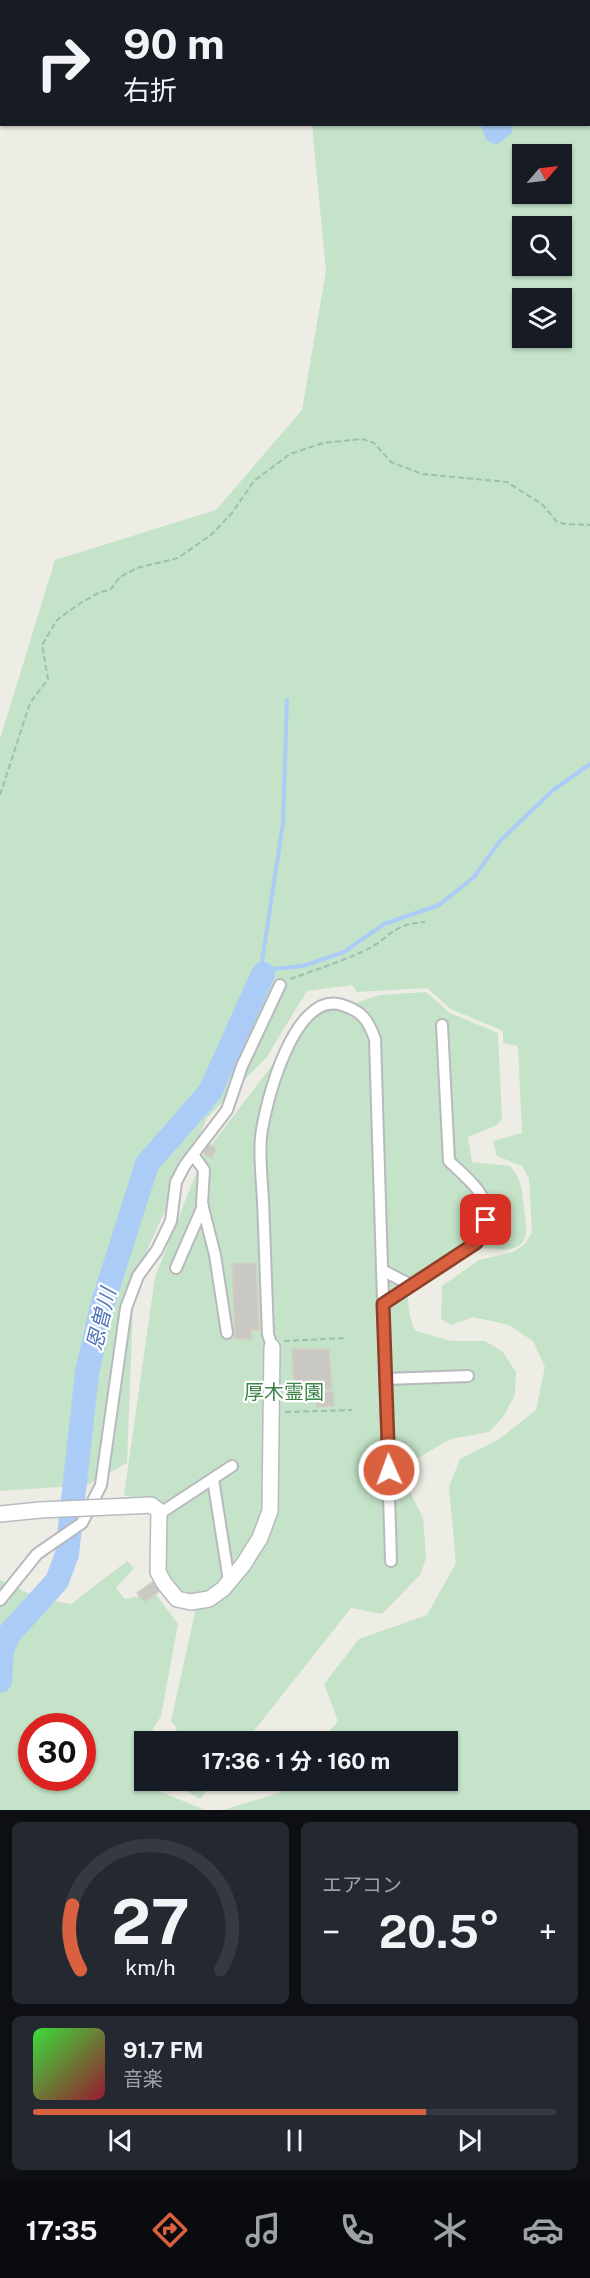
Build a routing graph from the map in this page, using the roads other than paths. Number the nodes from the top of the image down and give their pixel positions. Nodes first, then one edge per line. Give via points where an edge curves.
1 (280, 985) road end
2 (442, 1025) dead end
3 (194, 1156) junction
4 (203, 1206) junction
5 (213, 1247) junction
6 (210, 1259) dead end
7 (176, 1268) dead end
8 (382, 1270) junction
9 (411, 1286) junction
10 (383, 1304) junction
11 (227, 1333) dead end
12 (272, 1344) joint
13 (468, 1376) dead end
14 (386, 1379) junction
15 (232, 1466) dead end
16 (213, 1479) junction
17 (0, 1514) edge
18 (159, 1514) junction
19 (391, 1561) dead end
20 (229, 1581) junction
21 (0, 1600) edge

1 - 3 street via 255,1035 227,1110
2 - 9 street via 449,1161 483,1194 488,1206 484,1233 476,1243
3 - 4 street via 204,1170
3 - 21 street via 184,1165 176,1182 171,1221 138,1276 126,1308 101,1485 82,1523 37,1554
4 - 5 street
4 - 7 street
5 - 6 street
5 - 11 street
8 - 9 street
8 - 10 street
8 - 12 street via 375,1039 369,1021 356,1010 326,1004 309,1014 279,1065 261,1137 268,1334
9 - 10 street
10 - 14 street
12 - 20 street via 270,1511 260,1538
13 - 14 street
14 - 19 street
15 - 16 street
16 - 18 street
16 - 20 street
17 - 18 street, bridge via 151,1505
18 - 20 street via 158,1572 177,1599 209,1599

